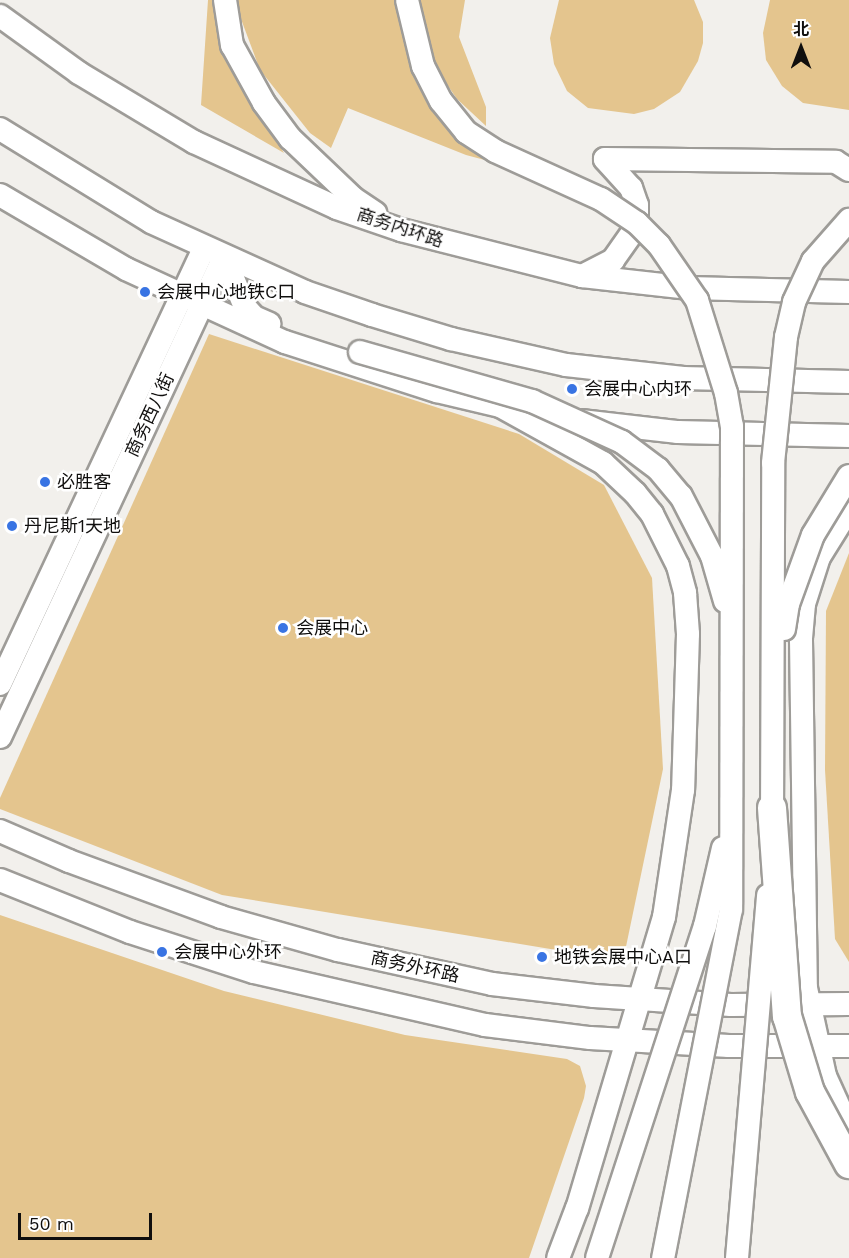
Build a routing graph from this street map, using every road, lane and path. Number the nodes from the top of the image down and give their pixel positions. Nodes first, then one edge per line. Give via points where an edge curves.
1 (225, 0) edge
2 (407, 0) edge
3 (0, 16) edge
4 (0, 129) edge
5 (849, 170) edge
6 (0, 195) edge
7 (849, 220) edge
8 (401, 230) junction
9 (214, 253) junction
10 (582, 276) junction
11 (849, 292) edge
12 (191, 302) junction
13 (849, 382) edge
14 (500, 406) junction
15 (849, 436) edge
16 (849, 476) edge
17 (849, 509) edge
18 (733, 631) junction
19 (0, 684) edge
20 (773, 714) junction
21 (0, 737) edge
22 (772, 808) junction
23 (733, 809) junction
24 (0, 831) edge
25 (0, 880) edge
26 (639, 999) junction
27 (849, 1004) edge
28 (809, 1005) junction
29 (627, 1040) junction
30 (849, 1046) edge
31 (816, 1047) junction
32 (849, 1129) edge
33 (849, 1164) edge
34 (558, 1258) edge
35 (597, 1258) edge
36 (663, 1258) edge
37 (737, 1258) edge

1 - 8 street via 232,45 264,103 290,138 353,198
2 - 18 street, bridge via 423,66 456,121 495,151 555,175 617,208 659,245 698,300 732,426
3 - 8 street, 商务内环路 via 79,73 194,142 320,201
4 - 9 street via 97,191
5 - 10 street via 836,162 605,159 631,189 637,205 637,226 629,243 613,260
6 - 12 street via 88,248
7 - 20 street, bridge via 813,261 794,302 786,337 773,464
8 - 10 street, 商务内环路
9 - 12 street, 商务西八街
9 - 13 street via 305,292 372,315 451,339 566,365 683,378
9 - 18 street, bridge via 254,317 290,332 556,411 622,442 658,468 681,496 712,556
10 - 11 street, 商务内环路 via 689,288
12 - 14 street via 355,367
12 - 19 street, 商务西八街
12 - 21 street, 商务西八街
14 - 15 street via 557,418 678,432
14 - 26 street via 603,463 635,493 667,540 685,593 688,708 683,790 664,917
16 - 20 street, bridge via 813,535 788,604
17 - 28 street via 819,557 804,604 801,640
18 - 23 street, bridge
20 - 22 street, bridge
22 - 33 main road, bridge via 787,1016 810,1092
22 - 37 street, bridge via 764,973
23 - 35 street, bridge via 705,926
23 - 36 street, bridge via 726,953
24 - 26 street, 商务外环路 via 189,906 338,950 492,984
25 - 29 street via 130,932 254,972 485,1025
26 - 28 street, 商务外环路
26 - 29 street
27 - 28 street, 商务外环路
28 - 31 street
29 - 31 street
29 - 34 street via 577,1208
30 - 31 street
31 - 32 street

